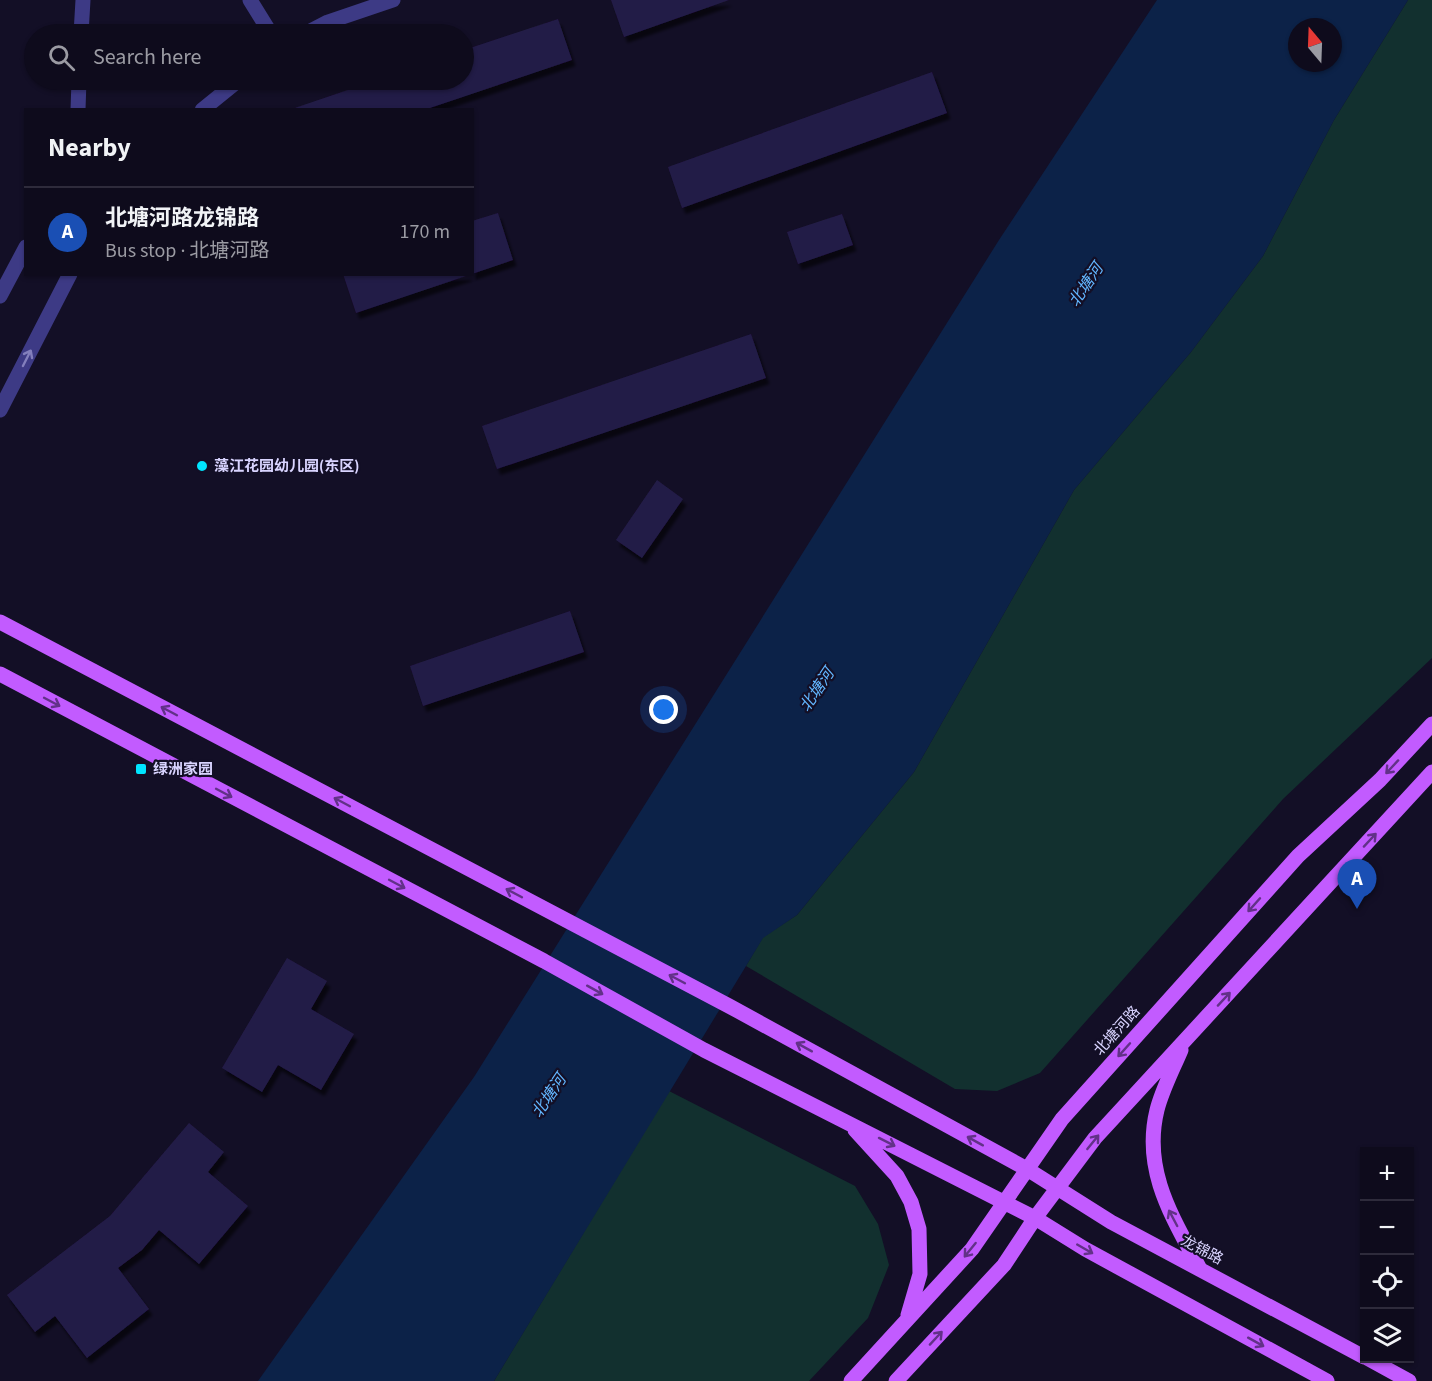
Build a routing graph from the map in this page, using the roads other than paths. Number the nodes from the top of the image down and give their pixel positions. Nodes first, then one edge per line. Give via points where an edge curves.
1 (83, 0) edge
2 (250, 0) edge
3 (393, 0) edge
4 (82, 24) edge
5 (265, 24) edge
6 (324, 24) edge
7 (79, 90) edge
8 (227, 90) edge
9 (78, 108) edge
10 (204, 108) edge
11 (24, 251) edge
12 (69, 276) edge
13 (0, 296) edge
14 (0, 410) edge
15 (0, 622) edge
16 (0, 674) edge
17 (1432, 724) edge
18 (1432, 772) edge
19 (1184, 1042) junction
20 (847, 1122) junction
21 (1027, 1169) junction
22 (1057, 1188) junction
23 (1004, 1202) junction
24 (1035, 1218) junction
25 (1201, 1269) junction
26 (907, 1319) junction
27 (1360, 1355) edge
28 (1375, 1363) edge
29 (851, 1381) edge
30 (896, 1381) edge
31 (1328, 1381) edge
32 (1409, 1381) edge

1 - 4 lane
2 - 5 lane
3 - 6 lane
7 - 9 lane
8 - 10 lane
11 - 13 lane
14 -> 12 lane
21 -> 15 main road, 龙锦路 via 729,1006
16 -> 20 main road via 544,961 704,1050
17 -> 21 main road, 北塘河路 via 1380,780 1298,856 1062,1119
19 -> 18 main road
22 -> 19 main road via 1095,1138
25 -> 19 main road via 1163,1199 1154,1155 1157,1110
20 -> 23 main road
20 - 26 main road via 897,1176 911,1202 919,1229 920,1274
21 - 22 main road, 龙锦路
21 - 23 main road, 北塘河路
22 - 24 main road
22 - 25 main road, 龙锦路 via 1111,1222
23 - 24 main road
23 -> 26 main road, 北塘河路 via 972,1249
30 -> 24 main road via 1004,1265
24 -> 31 main road
25 - 27 main road, 龙锦路
26 - 29 main road, 北塘河路
28 - 32 main road, 龙锦路

